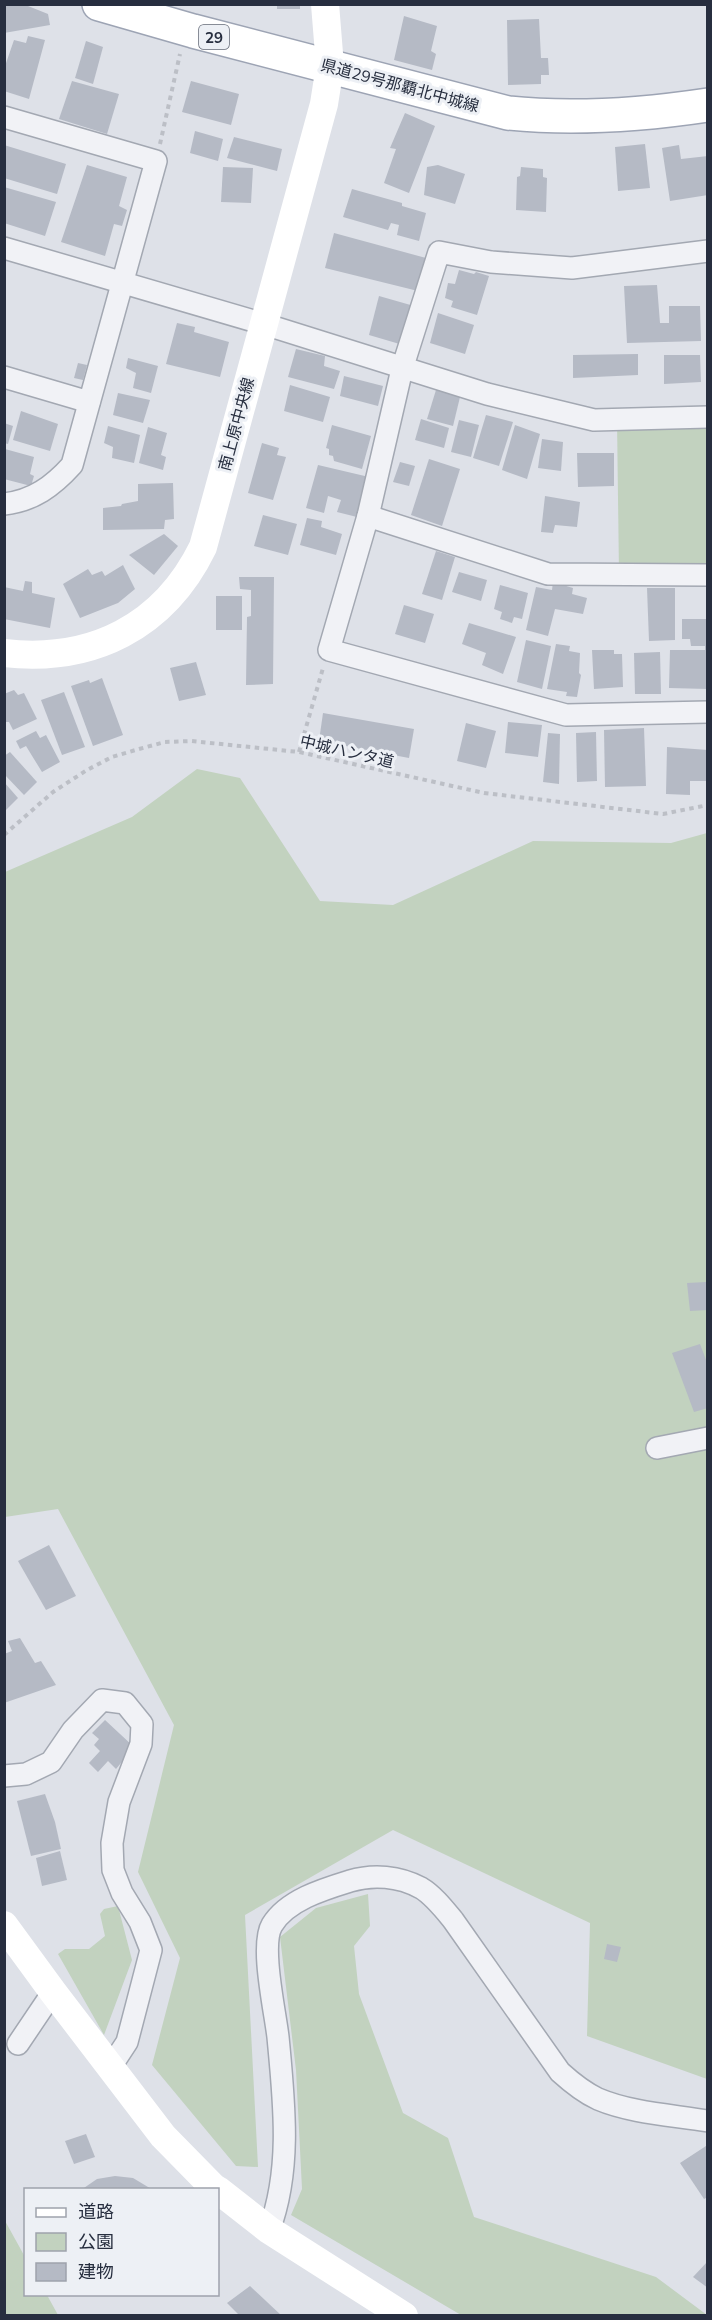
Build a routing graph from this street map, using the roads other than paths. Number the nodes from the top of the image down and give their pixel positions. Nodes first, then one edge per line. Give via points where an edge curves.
1 (99, 4) edge
2 (325, 4) edge
3 (330, 66) junction
4 (708, 105) edge
5 (4, 117) edge
6 (4, 248) edge
7 (708, 251) edge
8 (122, 283) junction
9 (264, 324) junction
10 (402, 369) junction
11 (4, 377) edge
12 (89, 402) junction
13 (708, 417) edge
14 (4, 504) edge
15 (368, 516) junction
16 (708, 575) edge
17 (4, 653) edge
18 (708, 712) edge
19 (708, 1438) edge
20 (657, 1448) dead end
21 (4, 1776) edge
22 (4, 1925) edge
23 (52, 1992) junction
24 (18, 2044) dead end
25 (110, 2068) junction
26 (708, 2121) edge
27 (215, 2188) edge
28 (219, 2192) edge
29 (269, 2230) junction
30 (404, 2316) edge

1 - 3 main road, 県道29号那覇北中城線 / 29
2 - 3 street, 南上原中央線
3 - 4 main road, 県道29号那覇北中城線 / 29 via 508,113 546,117 658,112
3 - 9 street, 南上原中央線 via 324,104
5 - 8 street via 156,161
6 - 8 street
7 - 10 street via 572,268 491,262 439,252
8 - 9 street
8 - 12 street
9 - 10 street
9 - 17 street, 南上原中央線 via 203,547 183,584 138,626 93,646 48,654
10 - 13 street via 594,420
10 - 15 street
11 - 12 street
12 - 14 street via 72,465 41,493
15 - 16 street via 548,574
15 - 18 street via 329,650 566,715
19 - 20 street
21 - 25 street via 26,1774 51,1762 73,1730 102,1700 125,1703 142,1724 141,1743 119,1802 112,1843 113,1870 152,1950 127,2042
22 - 23 street
23 - 24 street
23 - 25 street
25 - 27 street via 163,2136
26 - 29 street via 628,2108 598,2099 574,2085 560,2072 436,1901 422,1888 399,1880 381,1876 361,1878 288,1907 272,1924 266,1940 278,2037 284,2167 280,2198
28 - 29 street
29 - 30 street

